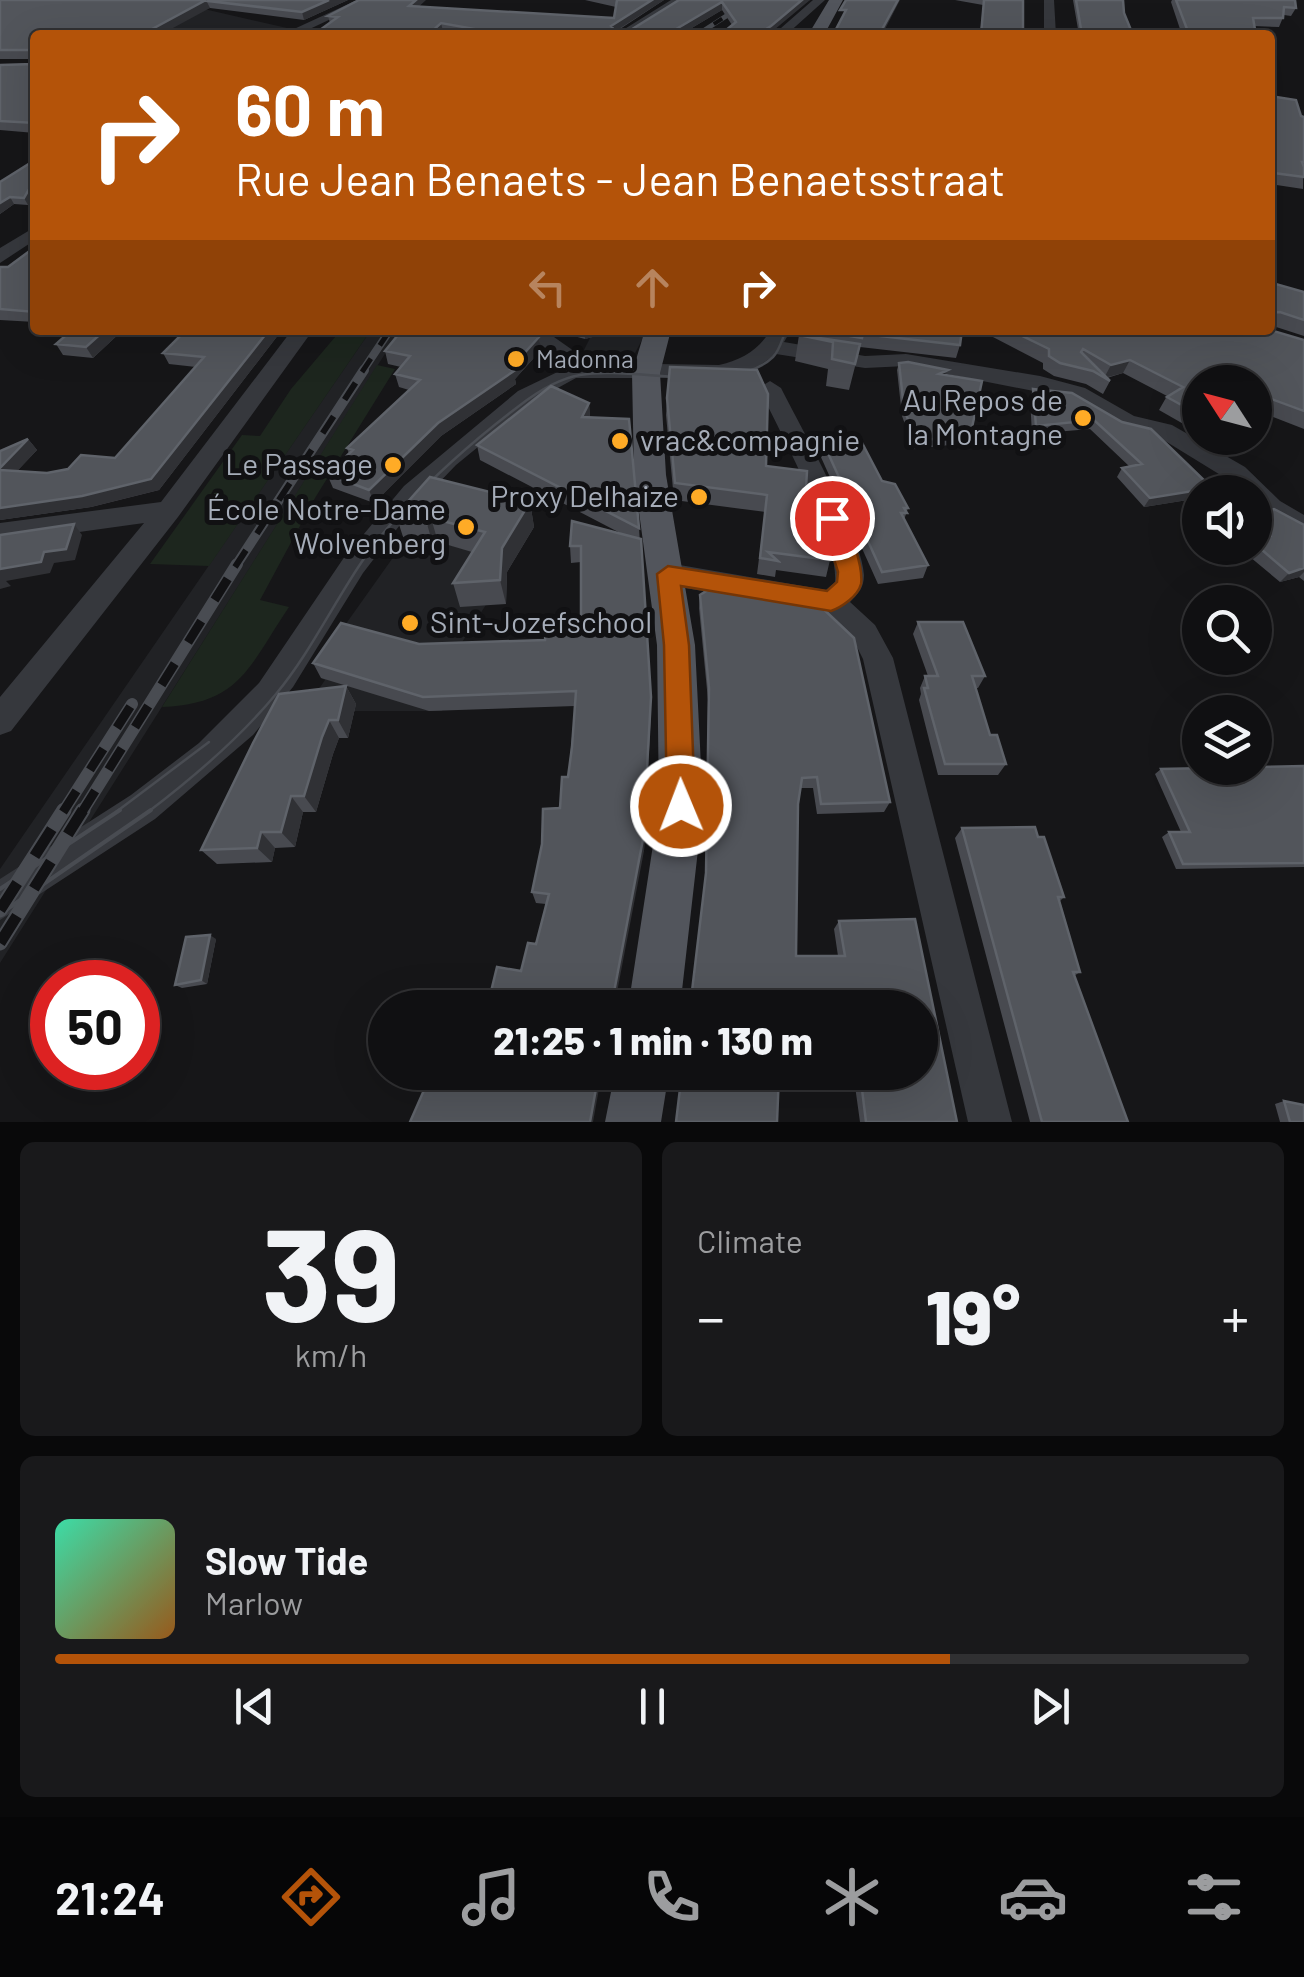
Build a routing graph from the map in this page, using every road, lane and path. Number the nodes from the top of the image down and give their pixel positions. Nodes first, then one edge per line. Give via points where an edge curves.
1 (366, 0) edge
2 (679, 0) edge
3 (820, 0) edge
4 (836, 0) edge
5 (1048, 0) edge
6 (306, 30) edge
7 (629, 30) edge
8 (784, 30) edge
9 (819, 30) edge
10 (1050, 30) edge
11 (30, 235) edge
12 (4, 251) edge
13 (30, 251) edge
14 (299, 335) edge
15 (537, 335) edge
16 (656, 335) edge
17 (778, 338) edge
18 (646, 369) junction
19 (583, 370) junction
20 (770, 388) edge
21 (169, 510) junction
22 (1304, 527) edge
23 (0, 533) edge
24 (668, 574) junction
25 (831, 602) junction
26 (0, 720) edge
27 (0, 901) edge
28 (656, 990) edge
29 (639, 1090) edge
30 (633, 1122) edge
31 (990, 1122) edge

1 - 6 street
2 - 7 street
3 - 8 street
4 - 9 main road
5 - 10 street
11 - 12 street
12 - 13 street
14 - 21 street
15 - 19 street
16 - 18 main road
17 - 18 street via 754,364 711,360
17 - 22 street via 865,362 906,360 1077,394 1126,422 1164,430 1236,473 1271,508
18 - 19 street
18 - 24 main road via 650,475
19 - 27 street via 533,392 418,488 352,566 269,694 244,721 174,780
20 - 25 street via 834,522 850,572 849,586
21 - 23 street
21 - 26 street
24 - 25 street
24 - 28 main road via 681,806
25 - 31 street via 866,634 878,658
29 - 30 main road

